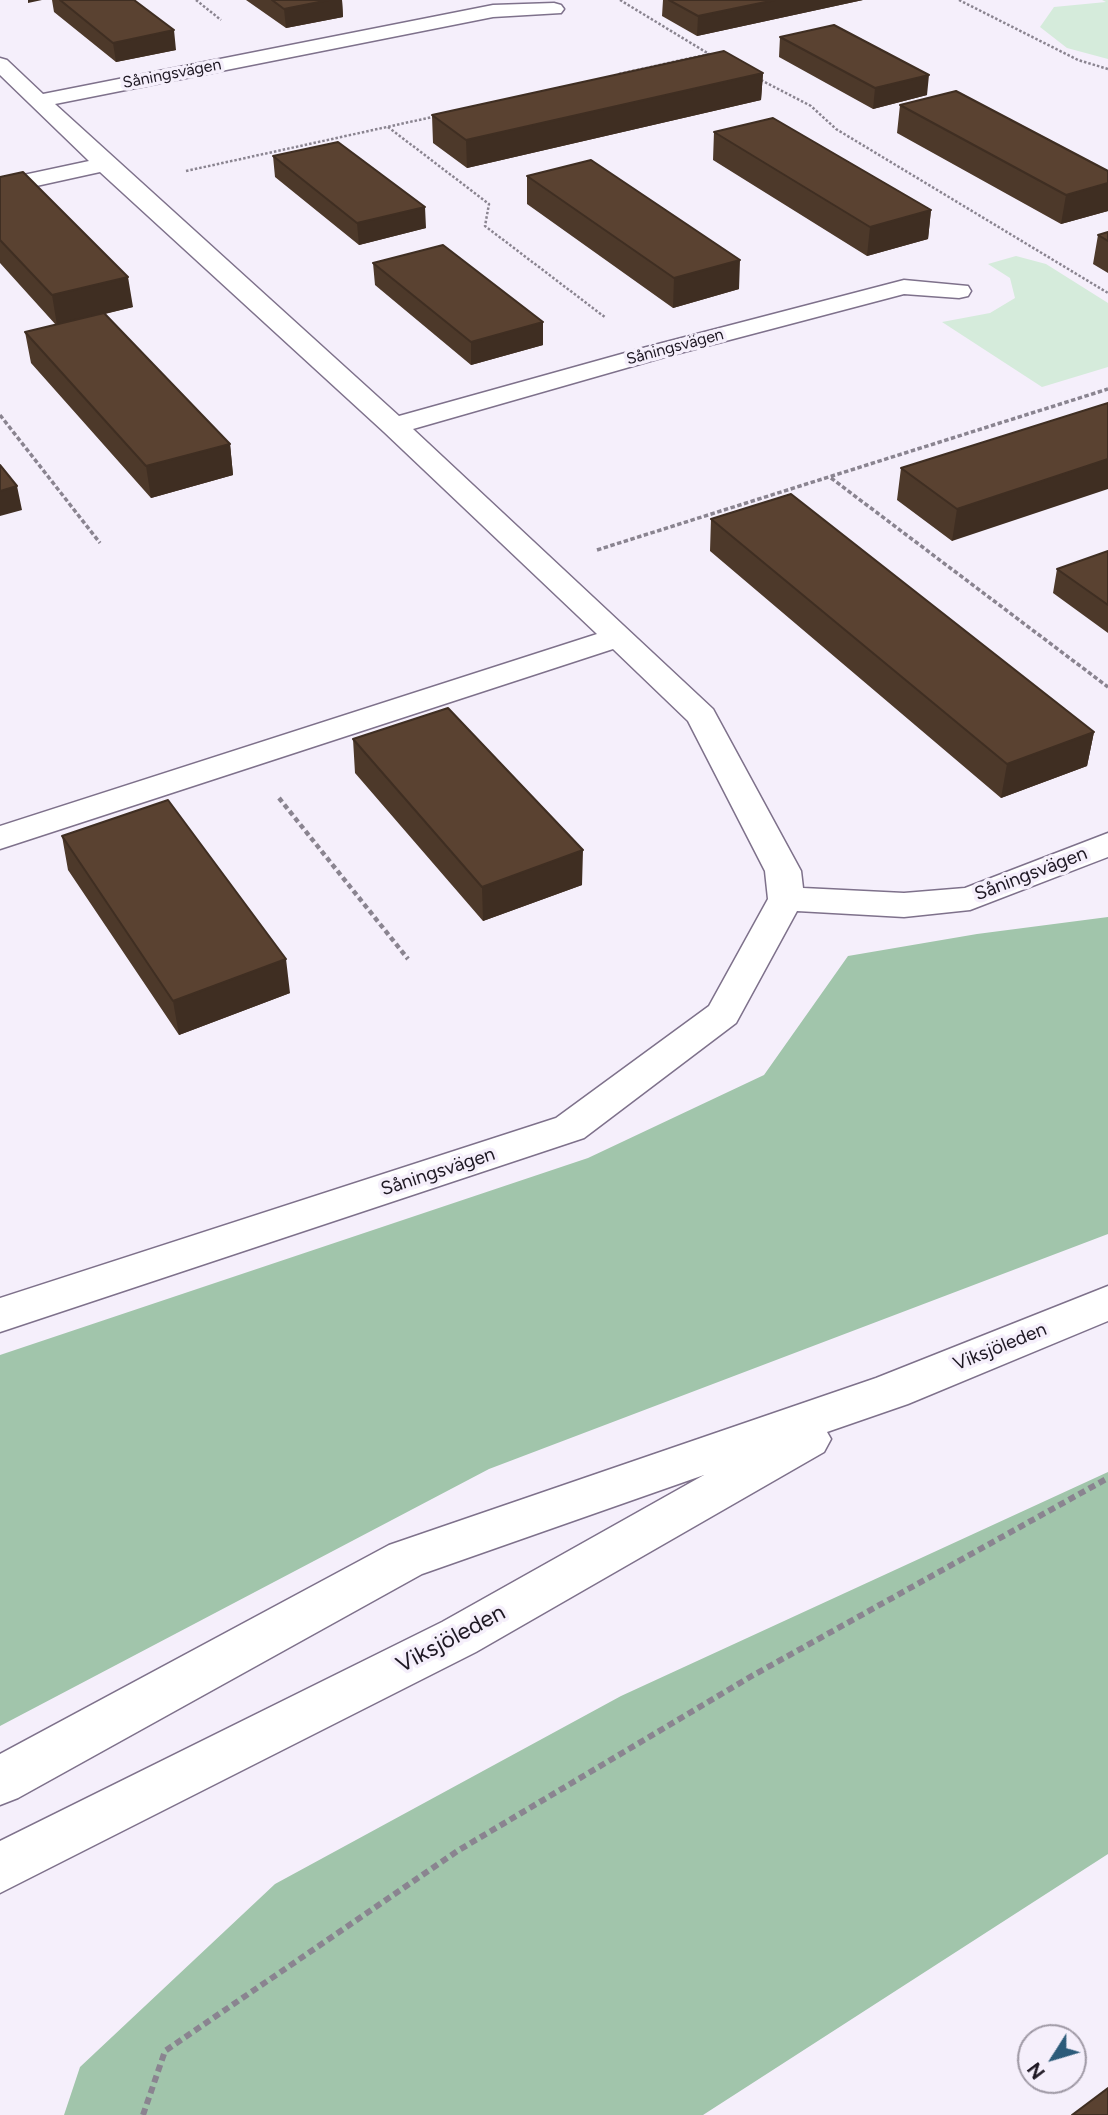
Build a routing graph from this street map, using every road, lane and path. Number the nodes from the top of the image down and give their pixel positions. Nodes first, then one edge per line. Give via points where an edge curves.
1 (635, 0) edge
2 (959, 0) edge
3 (623, 1) edge
4 (554, 9) dead end
5 (0, 64) edge
6 (1108, 69) edge
7 (615, 75) edge
8 (754, 77) edge
9 (39, 101) junction
10 (442, 115) edge
11 (388, 127) junction
12 (116, 174) junction
13 (0, 187) edge
14 (959, 290) dead end
15 (1108, 293) edge
16 (652, 352) junction
17 (1108, 389) edge
18 (0, 415) edge
19 (394, 426) junction
20 (831, 478) junction
21 (100, 543) dead end
22 (543, 566) junction
23 (618, 636) junction
24 (1108, 687) edge
25 (247, 757) junction
26 (0, 838) edge
27 (1108, 844) edge
28 (786, 899) junction
29 (408, 959) dead end
30 (1108, 1303) edge
31 (0, 1315) edge
32 (892, 1391) junction
33 (1108, 1478) edge
34 (0, 1781) edge
35 (0, 1868) edge
36 (143, 2115) edge

1 - 3 path
2 - 6 path via 1078,60
3 - 7 path via 709,54
4 - 9 street, Såningsvägen via 493,11
5 - 9 street
8 - 15 path via 811,106 836,129
9 - 12 street
10 - 11 path
11 - 12 path
11 - 16 path via 489,204 485,226
12 - 13 street
12 - 19 street
14 - 16 street, Såningsvägen via 904,287
16 - 19 street, Såningsvägen
17 - 20 path
18 - 21 path
19 - 22 street
20 - 22 path
20 - 24 path
22 - 23 street
23 - 25 street
23 - 28 street via 702,716 783,871
25 - 26 street
25 - 29 path
27 - 28 street, Såningsvägen via 970,899 904,905
28 - 31 street, Såningsvägen via 723,1014 570,1128
30 - 32 street, Viksjöleden
32 - 34 street, Viksjöleden via 406,1559
32 - 35 street, Viksjöleden via 459,1637
33 - 36 path via 750,1677 459,1850 165,2051

